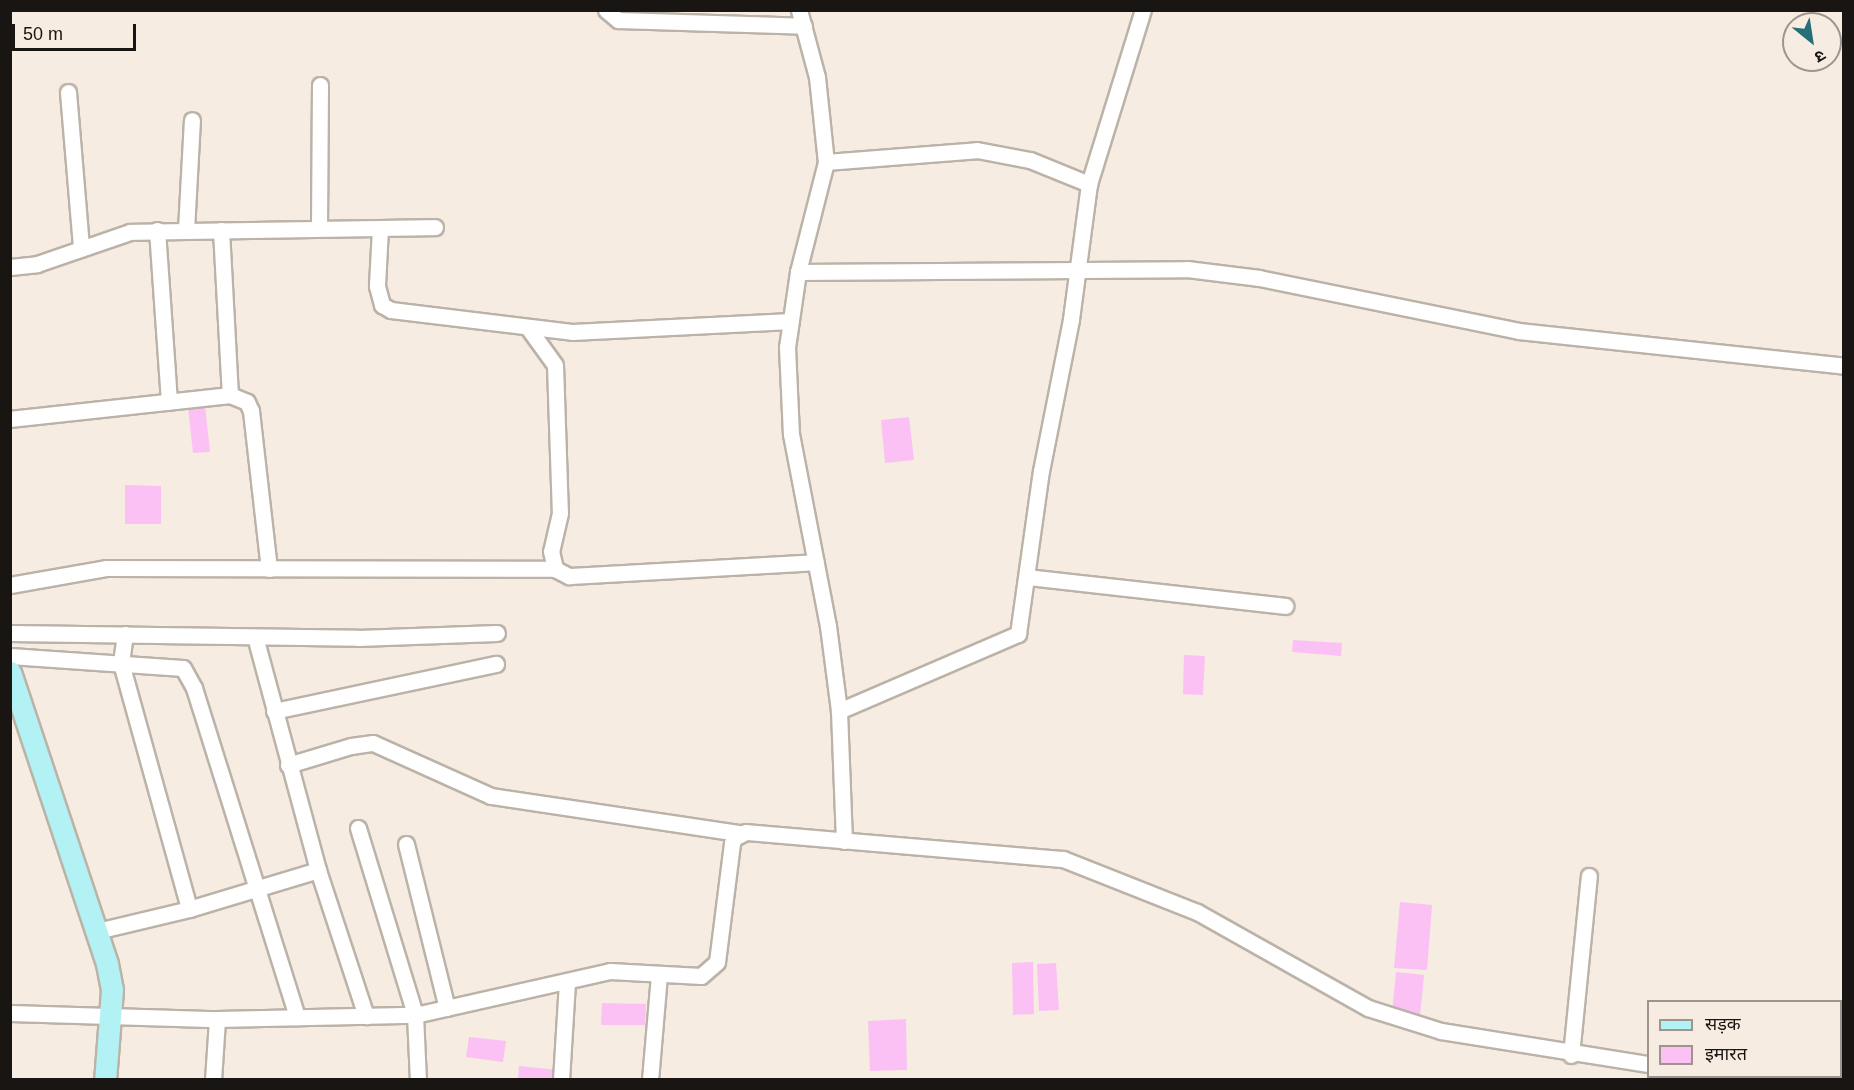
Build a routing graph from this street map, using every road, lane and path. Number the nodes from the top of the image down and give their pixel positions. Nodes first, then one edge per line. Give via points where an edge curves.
1 (606, 10) edge
2 (799, 10) edge
3 (1143, 10) edge
4 (804, 26) junction
5 (320, 85) dead end
6 (68, 92) dead end
7 (192, 120) dead end
8 (826, 162) junction
9 (1089, 184) junction
10 (435, 227) dead end
11 (320, 228) junction
12 (380, 228) junction
13 (157, 230) junction
14 (186, 230) junction
15 (221, 230) junction
16 (81, 248) junction
17 (10, 267) edge
18 (1076, 269) junction
19 (798, 272) junction
20 (791, 321) junction
21 (529, 329) junction
22 (1844, 366) edge
23 (230, 395) junction
24 (169, 402) junction
25 (10, 419) edge
26 (816, 562) junction
27 (269, 569) junction
28 (555, 569) junction
29 (1027, 577) junction
30 (10, 585) edge
31 (1285, 606) dead end
32 (10, 633) edge
33 (497, 633) dead end
34 (125, 634) junction
35 (255, 637) junction
36 (10, 656) edge
37 (122, 663) junction
38 (496, 664) dead end
39 (10, 672) edge
40 (274, 711) junction
41 (839, 711) junction
42 (288, 765) junction
43 (358, 828) dead end
44 (739, 833) junction
45 (844, 841) junction
46 (406, 844) dead end
47 (318, 870) junction
48 (1589, 876) dead end
49 (255, 889) junction
50 (189, 909) junction
51 (98, 931) junction
52 (659, 974) junction
53 (567, 981) junction
54 (447, 1008) junction
55 (10, 1012) edge
56 (112, 1014) junction
57 (366, 1016) junction
58 (415, 1016) junction
59 (297, 1017) junction
60 (217, 1019) junction
61 (1570, 1055) junction
62 (1647, 1064) edge
63 (105, 1080) edge
64 (213, 1080) edge
65 (418, 1080) edge
66 (561, 1080) edge
67 (650, 1080) edge

1 - 4 street via 618,20
2 - 4 street
3 - 9 street
4 - 8 street via 817,77
5 - 11 street
6 - 16 street
7 - 14 street
8 - 9 street via 977,150 1030,160
8 - 19 street
9 - 18 street
10 - 12 street
11 - 12 street
11 - 15 street
12 - 21 street via 376,286 382,305 391,310
13 - 14 street
13 - 16 street via 112,236
13 - 24 street
14 - 15 street
15 - 23 street
16 - 17 street via 38,264
18 - 19 street
18 - 22 street via 1155,268 1218,273 1519,331
18 - 29 street
19 - 20 street
20 - 21 street via 572,332
20 - 26 street via 787,347 790,434
21 - 28 street via 555,365 560,513 551,551
23 - 24 street
23 - 27 street via 250,405
24 - 25 street
26 - 28 street via 569,576
26 - 41 street
27 - 28 street
27 - 30 street via 106,568
29 - 31 street
29 - 41 street via 1018,634
32 - 34 street
33 - 35 street
34 - 35 street
34 - 37 street
35 - 40 street
36 - 37 street
37 - 49 street via 169,664 183,668 190,679
37 - 50 street
38 - 40 street
39 - 51 street
40 - 42 street
41 - 45 street
42 - 44 street via 373,743 491,796
42 - 47 street
43 - 58 street
44 - 45 street
44 - 52 street via 732,843 717,962 702,976
45 - 61 street via 1063,859 1197,912 1368,1008 1441,1031
46 - 54 street
47 - 49 street
47 - 57 street
48 - 61 street
49 - 50 street
49 - 59 street
50 - 51 street
51 - 56 street via 112,990
52 - 53 street via 610,970
52 - 67 street
53 - 54 street
53 - 66 street
54 - 58 street
55 - 56 street
56 - 60 street
56 - 63 street
57 - 58 street
57 - 59 street
58 - 65 street
59 - 60 street
60 - 64 street
61 - 62 street

